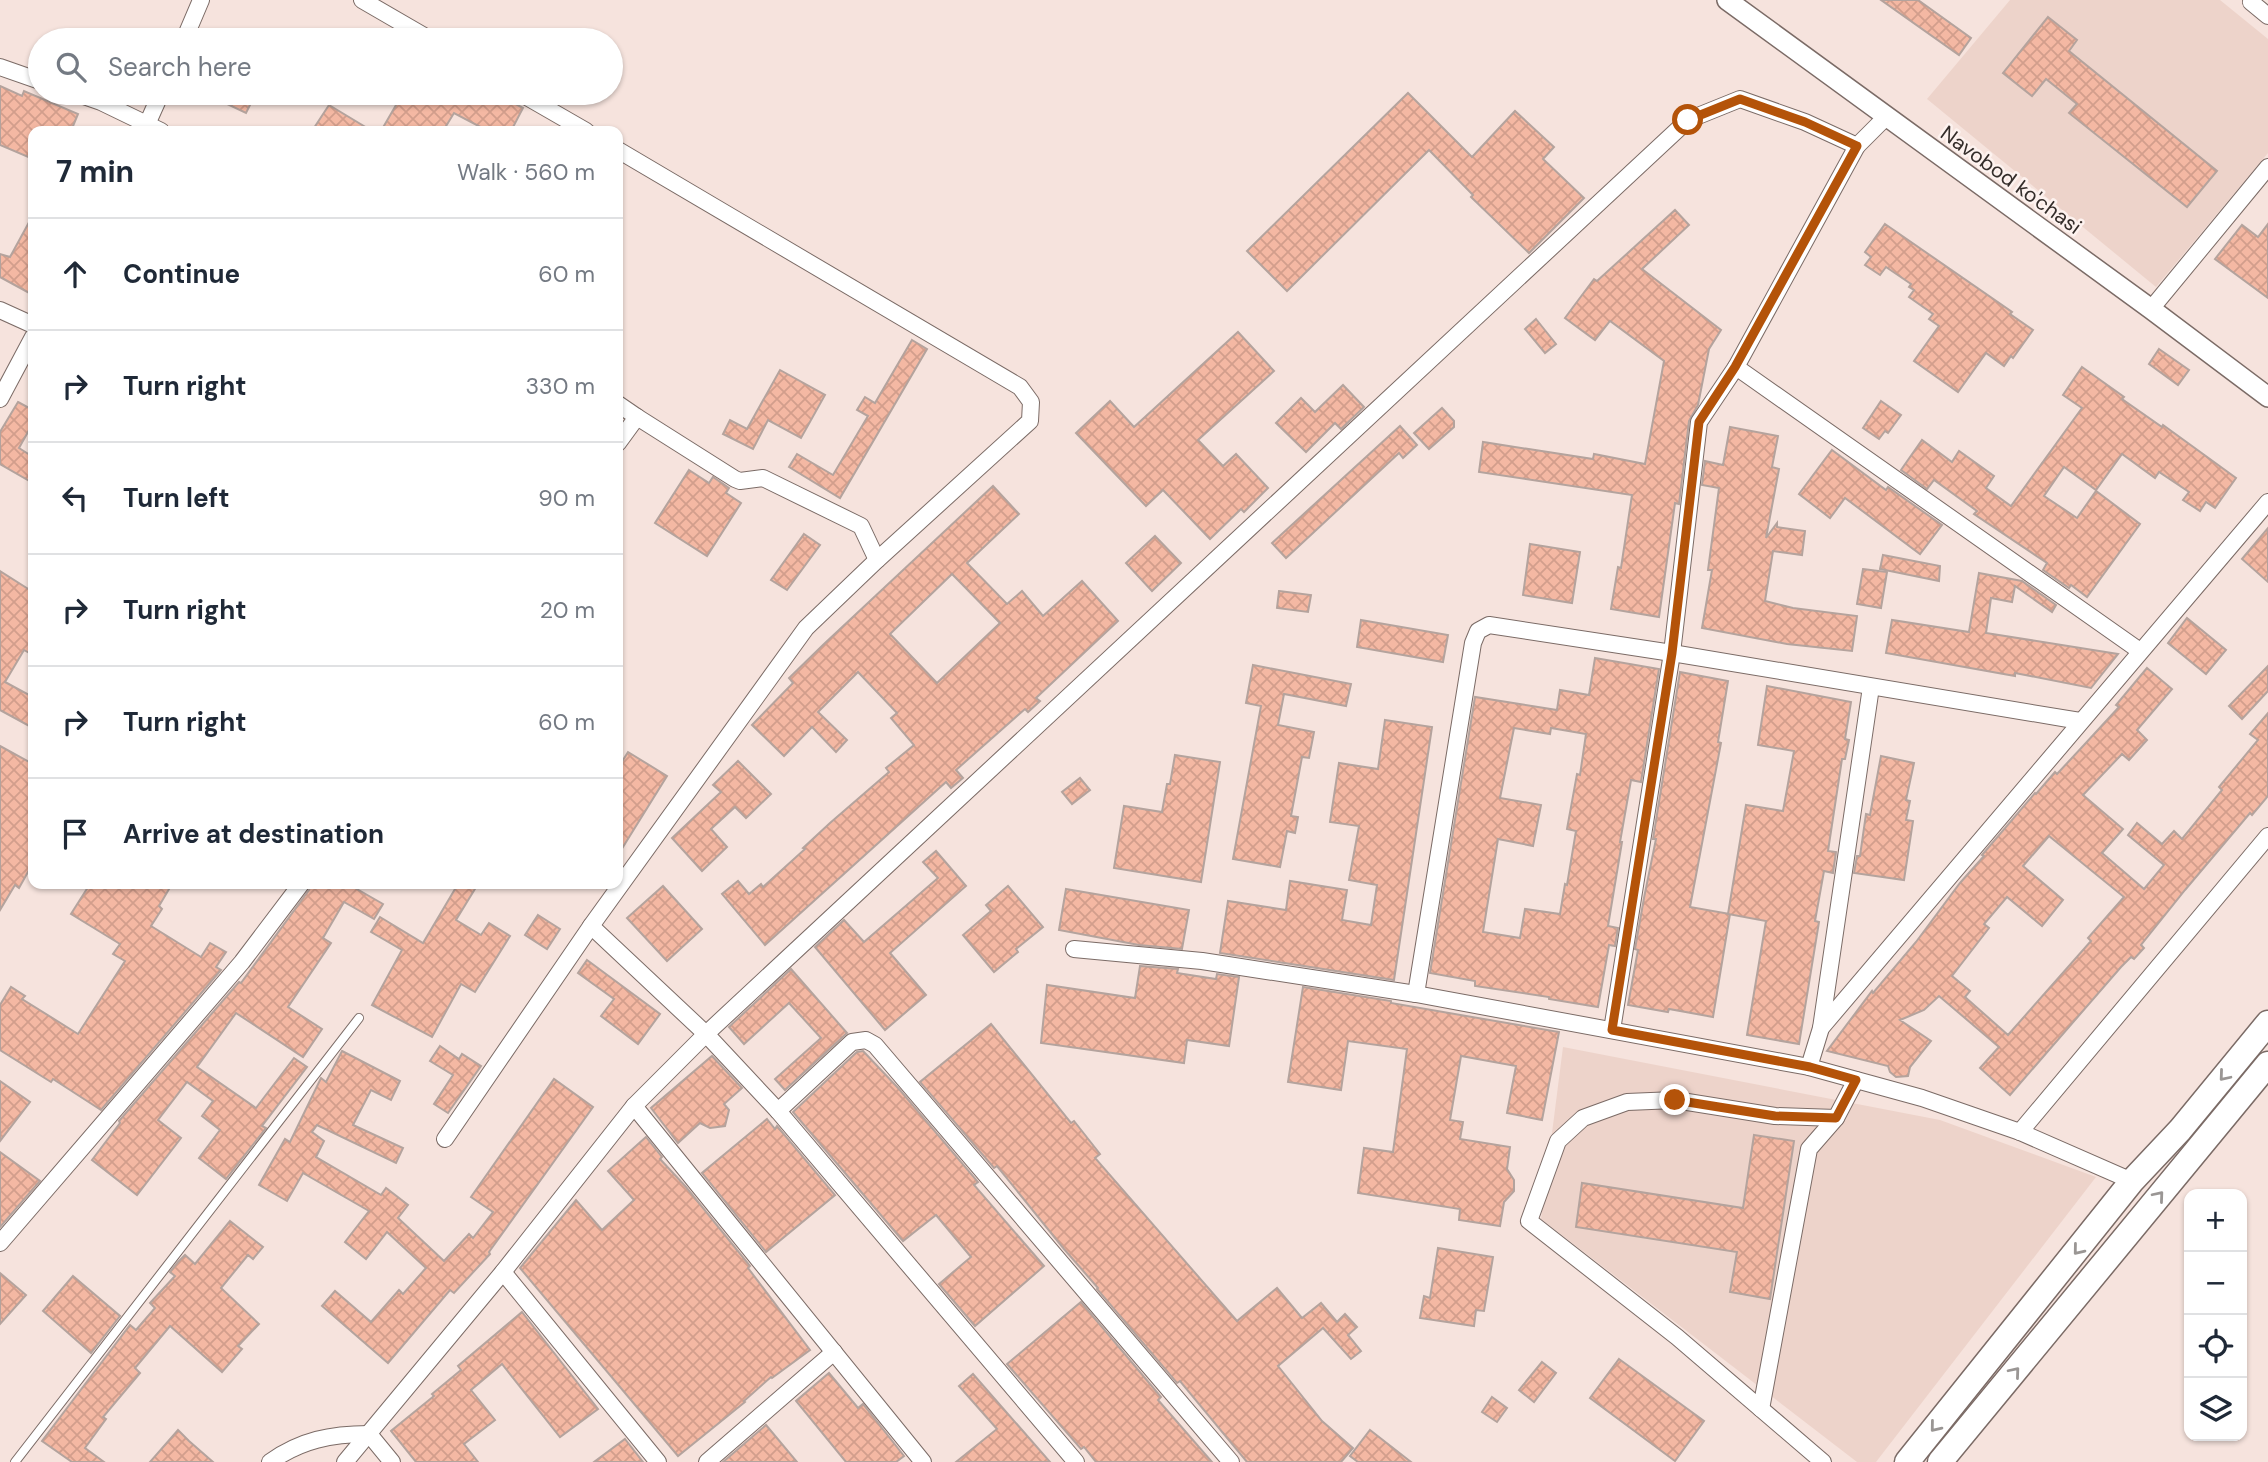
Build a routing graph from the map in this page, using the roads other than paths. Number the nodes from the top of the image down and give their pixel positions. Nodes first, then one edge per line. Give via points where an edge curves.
1 (201, 0) edge
2 (362, 0) edge
3 (1727, 0) edge
4 (2252, 0) edge
5 (2268, 16) edge
6 (189, 28) edge
7 (410, 28) edge
8 (0, 67) edge
9 (28, 77) edge
10 (107, 105) edge
11 (158, 105) edge
12 (541, 105) edge
13 (1886, 117) junction
14 (145, 126) edge
15 (152, 126) edge
16 (577, 126) edge
17 (1857, 146) junction
18 (623, 153) edge
19 (2268, 167) edge
20 (2151, 309) junction
21 (0, 310) edge
22 (28, 323) edge
23 (28, 346) edge
24 (1735, 367) junction
25 (2268, 397) edge
26 (0, 399) edge
27 (623, 407) edge
28 (638, 417) junction
29 (623, 436) edge
30 (2268, 502) edge
31 (877, 560) junction
32 (2140, 652) junction
33 (1672, 653) junction
34 (1871, 687) junction
35 (2080, 721) junction
36 (2268, 836) edge
37 (623, 882) edge
38 (297, 889) edge
39 (618, 889) edge
40 (591, 926) junction
41 (1074, 949) dead end
42 (1416, 994) junction
43 (359, 1018) dead end
44 (2268, 1024) edge
45 (1821, 1028) junction
46 (1612, 1030) junction
47 (706, 1034) junction
48 (2268, 1064) edge
49 (1810, 1067) junction
50 (1856, 1080) junction
51 (634, 1106) junction
52 (778, 1111) junction
53 (1836, 1118) junction
54 (2020, 1132) junction
55 (444, 1139) dead end
56 (2132, 1181) junction
57 (0, 1243) edge
58 (503, 1272) junction
59 (834, 1352) junction
60 (1761, 1409) junction
61 (369, 1434) junction
62 (15, 1462) edge
63 (270, 1462) edge
64 (345, 1462) edge
65 (392, 1462) edge
66 (658, 1462) edge
67 (707, 1462) edge
68 (923, 1462) edge
69 (1076, 1462) edge
70 (1231, 1462) edge
71 (1824, 1462) edge
72 (1907, 1462) edge
73 (1940, 1462) edge

1 - 6 street
2 - 7 street
3 - 13 street, Navobod ko'chasi
4 - 5 street
8 - 9 street
10 - 14 street
11 - 15 street
12 - 16 street
13 - 17 street
13 - 20 street, Navobod ko'chasi
17 - 24 street
17 - 47 street via 1740,99 1688,120
18 - 31 street via 1020,387 1031,402 1030,421
19 - 20 street
20 - 25 street, Navobod ko'chasi
21 - 22 street
23 - 26 street
24 - 32 street
24 - 33 street via 1699,422
27 - 28 street
28 - 29 street
28 - 31 street via 735,479 763,478 861,526
30 - 32 street
31 - 37 street via 806,628
32 - 35 street
33 - 34 street
33 - 42 street via 1505,626 1489,625 1478,631
33 - 46 street
34 - 35 street
34 - 45 street
35 - 45 street
36 - 54 street
38 - 57 street via 242,962
39 - 40 street
40 - 47 street
40 - 55 street
41 - 42 street via 1202,961
42 - 46 street
43 - 62 lane
44 -> 56 main road
45 - 49 street
46 - 49 street
47 - 51 street
47 - 52 street
73 -> 48 main road
49 - 50 street
50 - 53 street
50 - 54 street
51 - 58 street
51 - 59 street
52 - 69 street
52 - 70 street via 852,1042 866,1040 875,1045
53 - 60 street via 1809,1149
53 - 60 street via 1775,1116 1675,1100 1627,1102 1583,1118 1558,1142 1529,1221
54 - 56 street
56 -> 72 main road
58 - 61 street
58 - 66 street
59 - 67 street
59 - 68 street
60 - 71 street
61 - 63 street via 320,1438 290,1448
61 - 64 street
61 - 65 street

